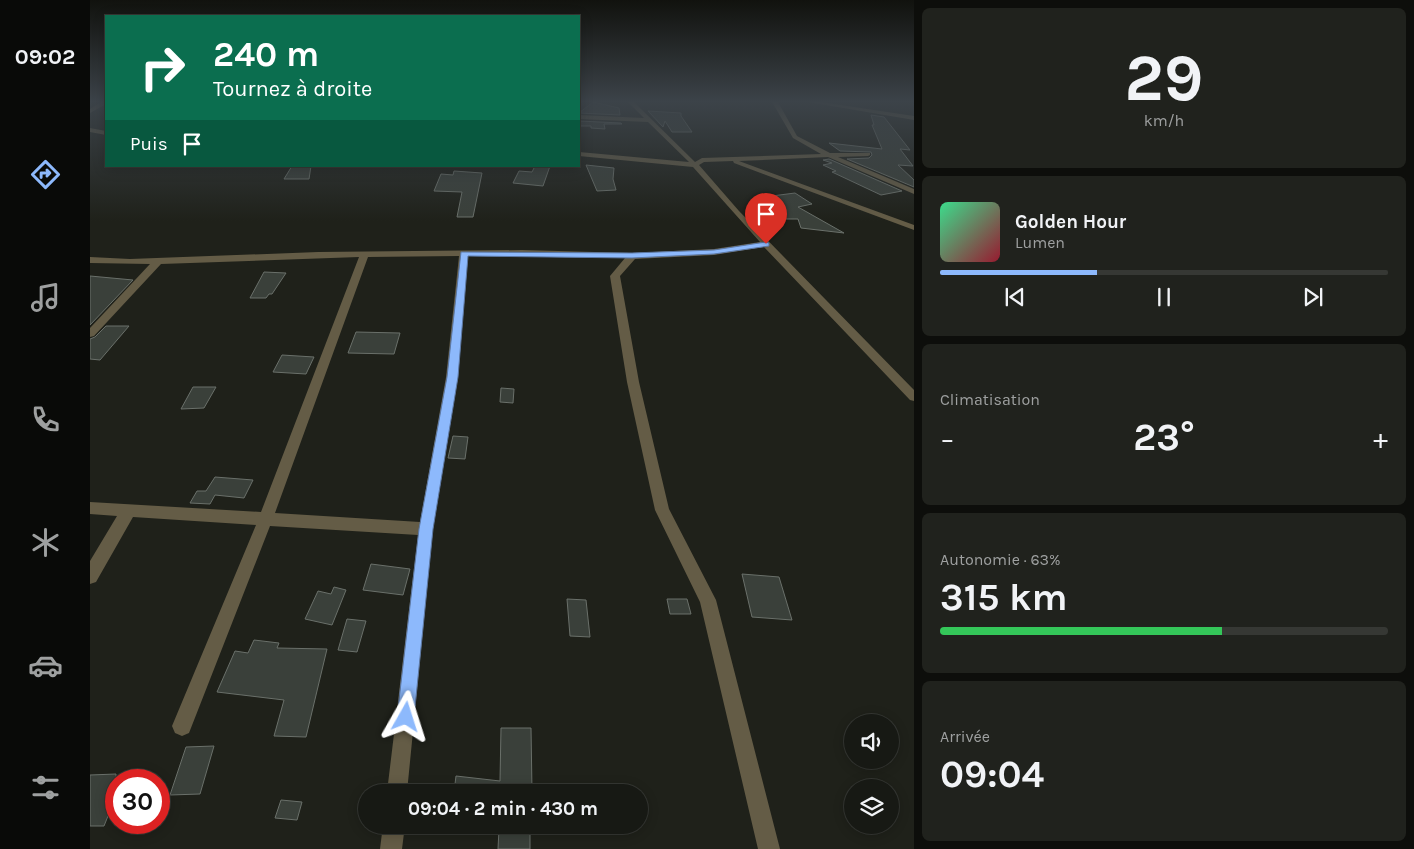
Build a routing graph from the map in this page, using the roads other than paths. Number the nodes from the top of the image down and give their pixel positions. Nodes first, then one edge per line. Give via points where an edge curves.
1 (670, 142) edge
2 (804, 142) edge
3 (580, 154) edge
4 (868, 154) dead end
5 (830, 156) junction
6 (729, 160) junction
7 (694, 165) junction
8 (914, 192) edge
9 (914, 228) edge
10 (766, 244) junction
11 (464, 254) junction
12 (364, 255) junction
13 (632, 256) junction
14 (90, 260) edge
15 (158, 261) junction
16 (90, 334) edge
17 (914, 397) edge
18 (90, 508) edge
19 (129, 510) junction
20 (266, 518) junction
21 (426, 529) junction
22 (90, 576) edge
23 (182, 726) dead end
24 (398, 784) edge
25 (393, 834) edge
26 (391, 849) edge
27 (769, 849) edge

1 - 7 street
2 - 5 street
3 - 7 street
4 - 5 street
5 - 6 street
5 - 8 street
6 - 7 street via 702,160
6 - 9 street
7 - 10 street
10 - 13 street via 714,252
10 - 17 street
11 - 12 street
11 - 13 street
11 - 21 street via 452,377
12 - 15 street
12 - 20 street
13 - 27 street via 615,276 633,382 662,510 708,600
14 - 15 street
15 - 16 street
18 - 19 street
19 - 20 street
19 - 22 street
20 - 21 street
20 - 23 street
21 - 24 street
25 - 26 street

